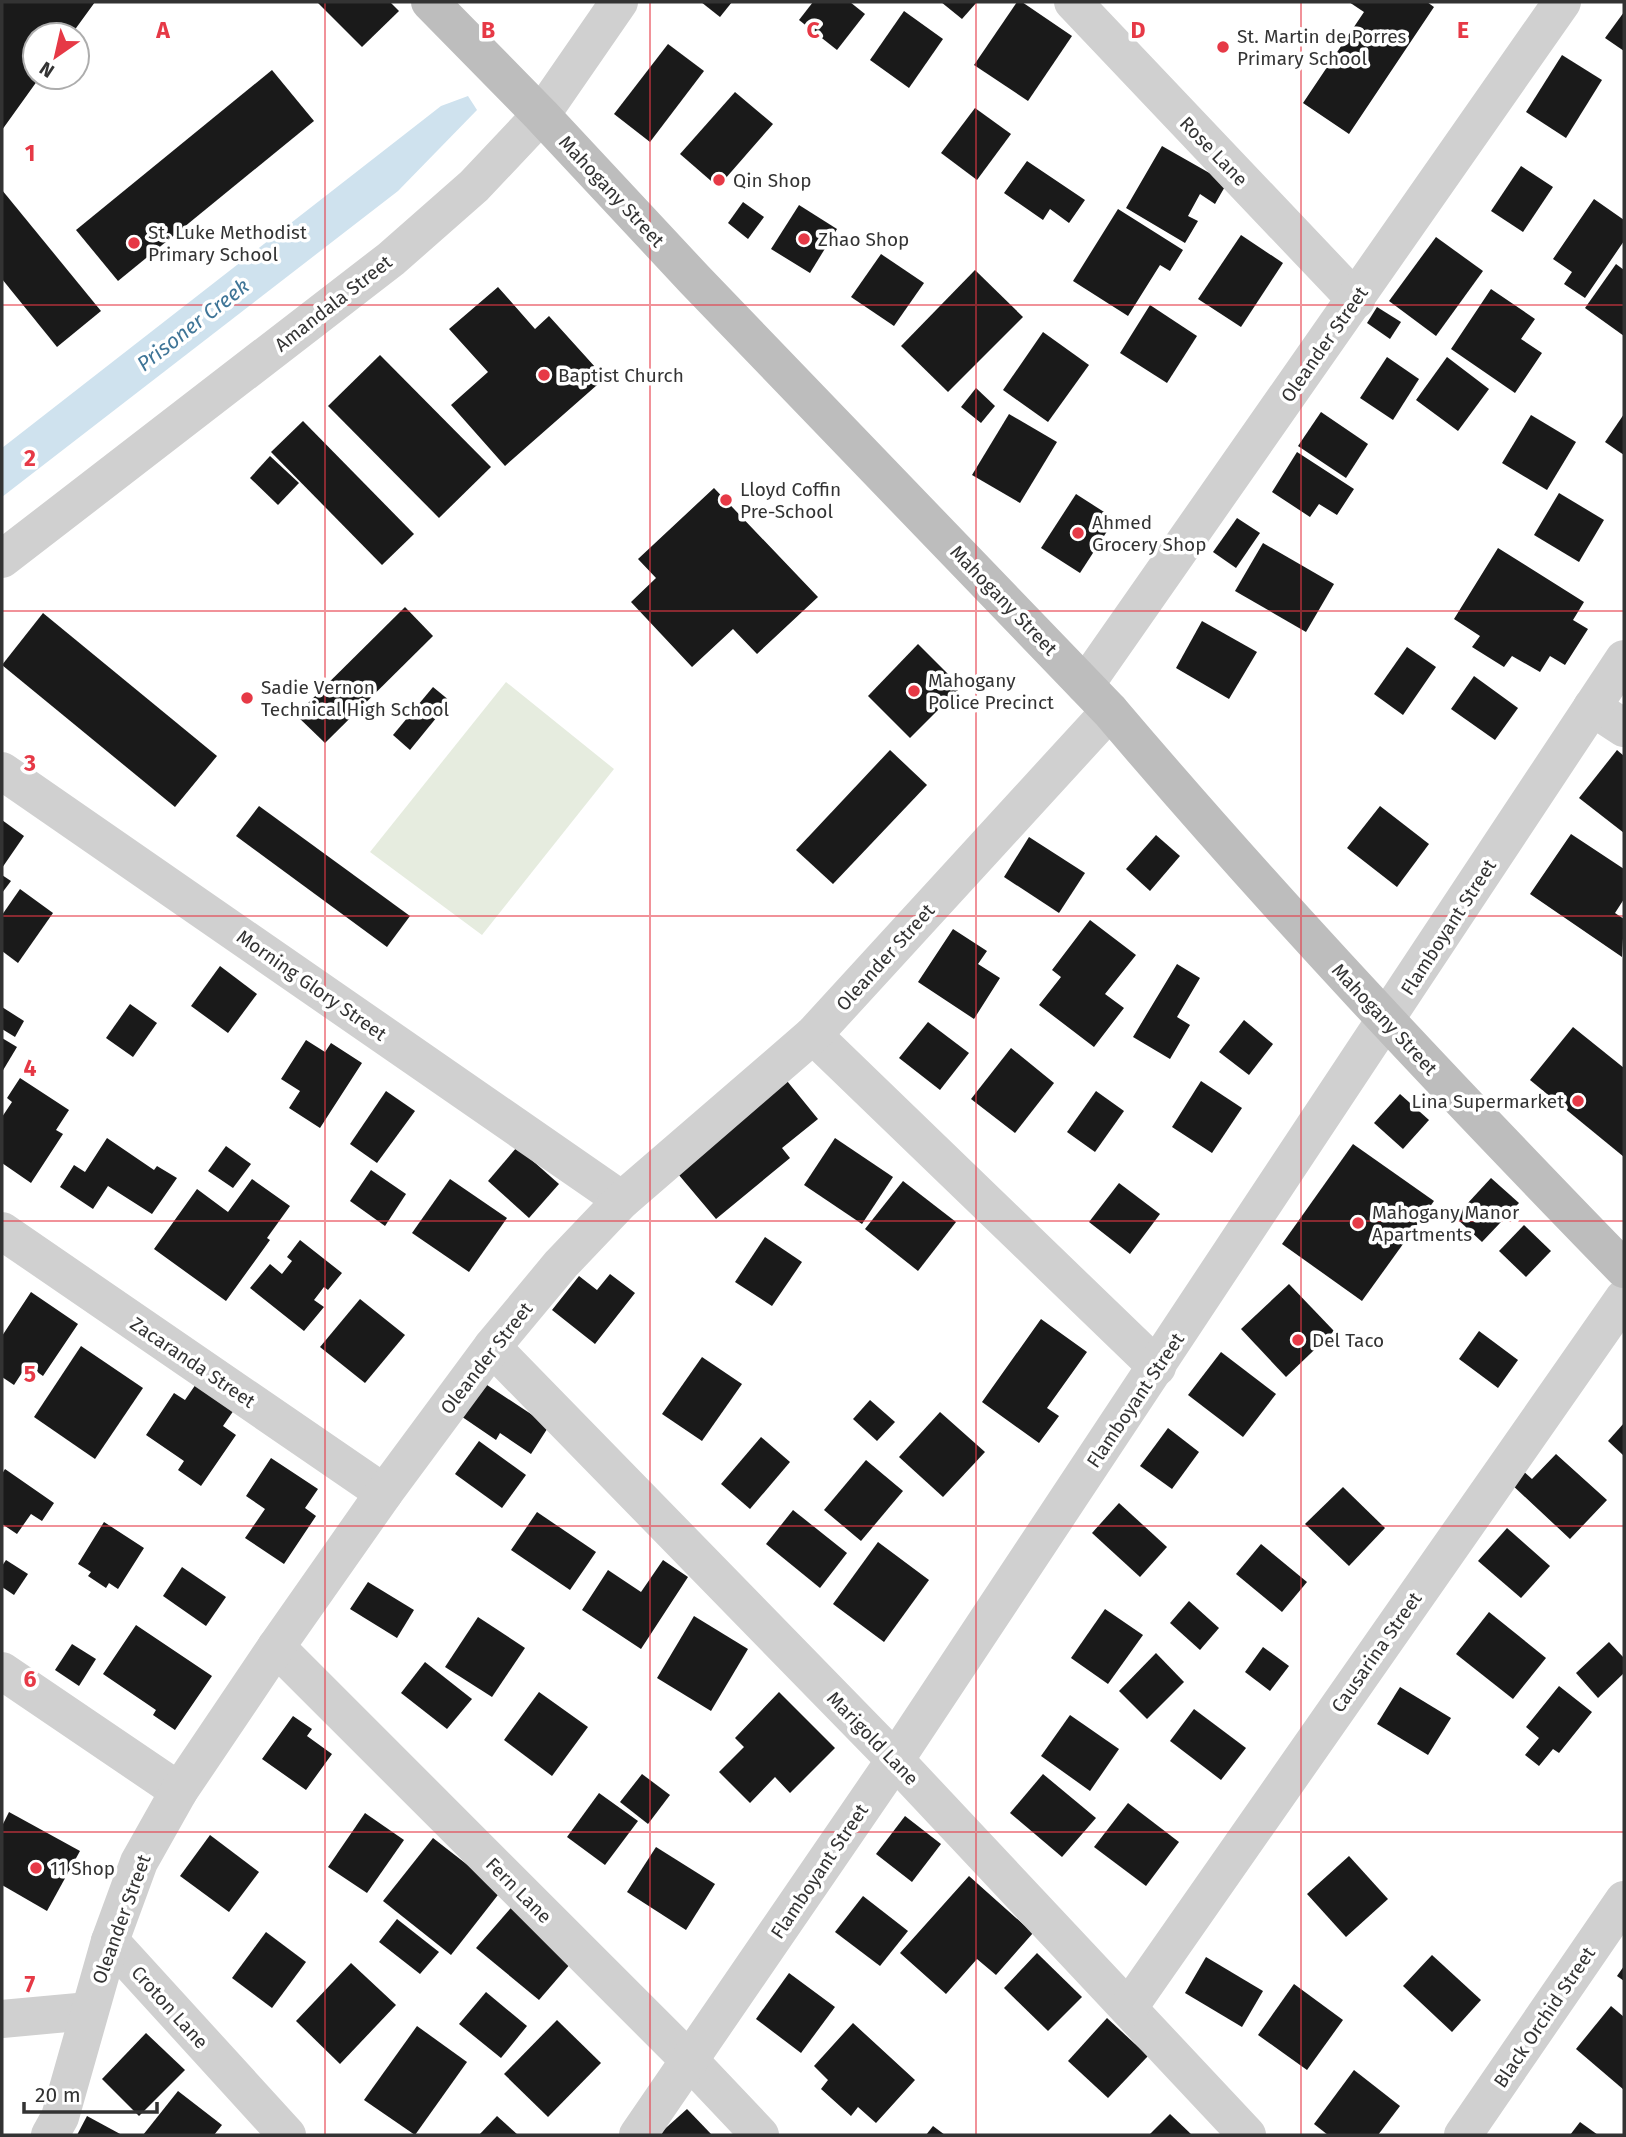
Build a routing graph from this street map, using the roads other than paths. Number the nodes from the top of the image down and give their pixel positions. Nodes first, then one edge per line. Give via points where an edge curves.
1 (430, 2) edge
2 (619, 2) edge
3 (1073, 2) edge
4 (1562, 2) edge
5 (541, 115) junction
6 (1356, 300) junction
7 (2, 559) edge
8 (1624, 659) edge
9 (1097, 698) junction
10 (1592, 707) junction
11 (1624, 727) edge
12 (2, 771) edge
13 (1386, 1021) junction
14 (813, 1035) junction
15 (622, 1200) junction
16 (2, 1231) edge
17 (1624, 1269) edge
18 (1624, 1298) edge
19 (492, 1347) junction
20 (1157, 1367) junction
21 (384, 1493) junction
22 (276, 1647) junction
23 (2, 1671) edge
24 (895, 1760) junction
25 (179, 1791) junction
26 (1624, 1900) edge
27 (110, 1941) junction
28 (1129, 2007) junction
29 (89, 2011) junction
30 (2, 2019) edge
31 (689, 2060) junction
32 (50, 2135) edge
33 (287, 2135) edge
34 (638, 2135) edge
35 (760, 2135) edge
36 (1247, 2135) edge
37 (1463, 2135) edge

1 - 5 street, Mahogany Street
2 - 5 street, Amandala Street
3 - 6 street, Rose Lane
4 - 6 street, Oleander Street
5 - 7 street, Amandala Street via 474,186 390,259
5 - 9 street, Mahogany Street
6 - 9 street, Oleander Street
8 - 10 street, Flamboyant Street
9 - 13 street, Mahogany Street
9 - 14 street, Oleander Street
10 - 11 street
10 - 13 street, Flamboyant Street
12 - 15 street, Morning Glory Street
13 - 17 street, Mahogany Street
13 - 20 street, Flamboyant Street
14 - 15 street, Oleander Street
14 - 20 street
15 - 19 street, Oleander Street
16 - 21 street, Zacaranda Street
18 - 28 street, Causarina Street
19 - 21 street, Oleander Street
19 - 24 street, Marigold Lane
20 - 24 street, Flamboyant Street
21 - 22 street, Oleander Street
22 - 25 street, Oleander Street
22 - 31 street, Fern Lane
23 - 25 street
24 - 28 street, Marigold Lane
24 - 31 street, Flamboyant Street
25 - 27 street, Oleander Street via 139,1862
26 - 37 street, Black Orchid Street
27 - 29 street, Oleander Street
27 - 33 street, Croton Lane
28 - 36 street, Marigold Lane
29 - 30 street
29 - 32 street, Oleander Street via 60,2117
31 - 34 street, Flamboyant Street
31 - 35 street, Fern Lane

